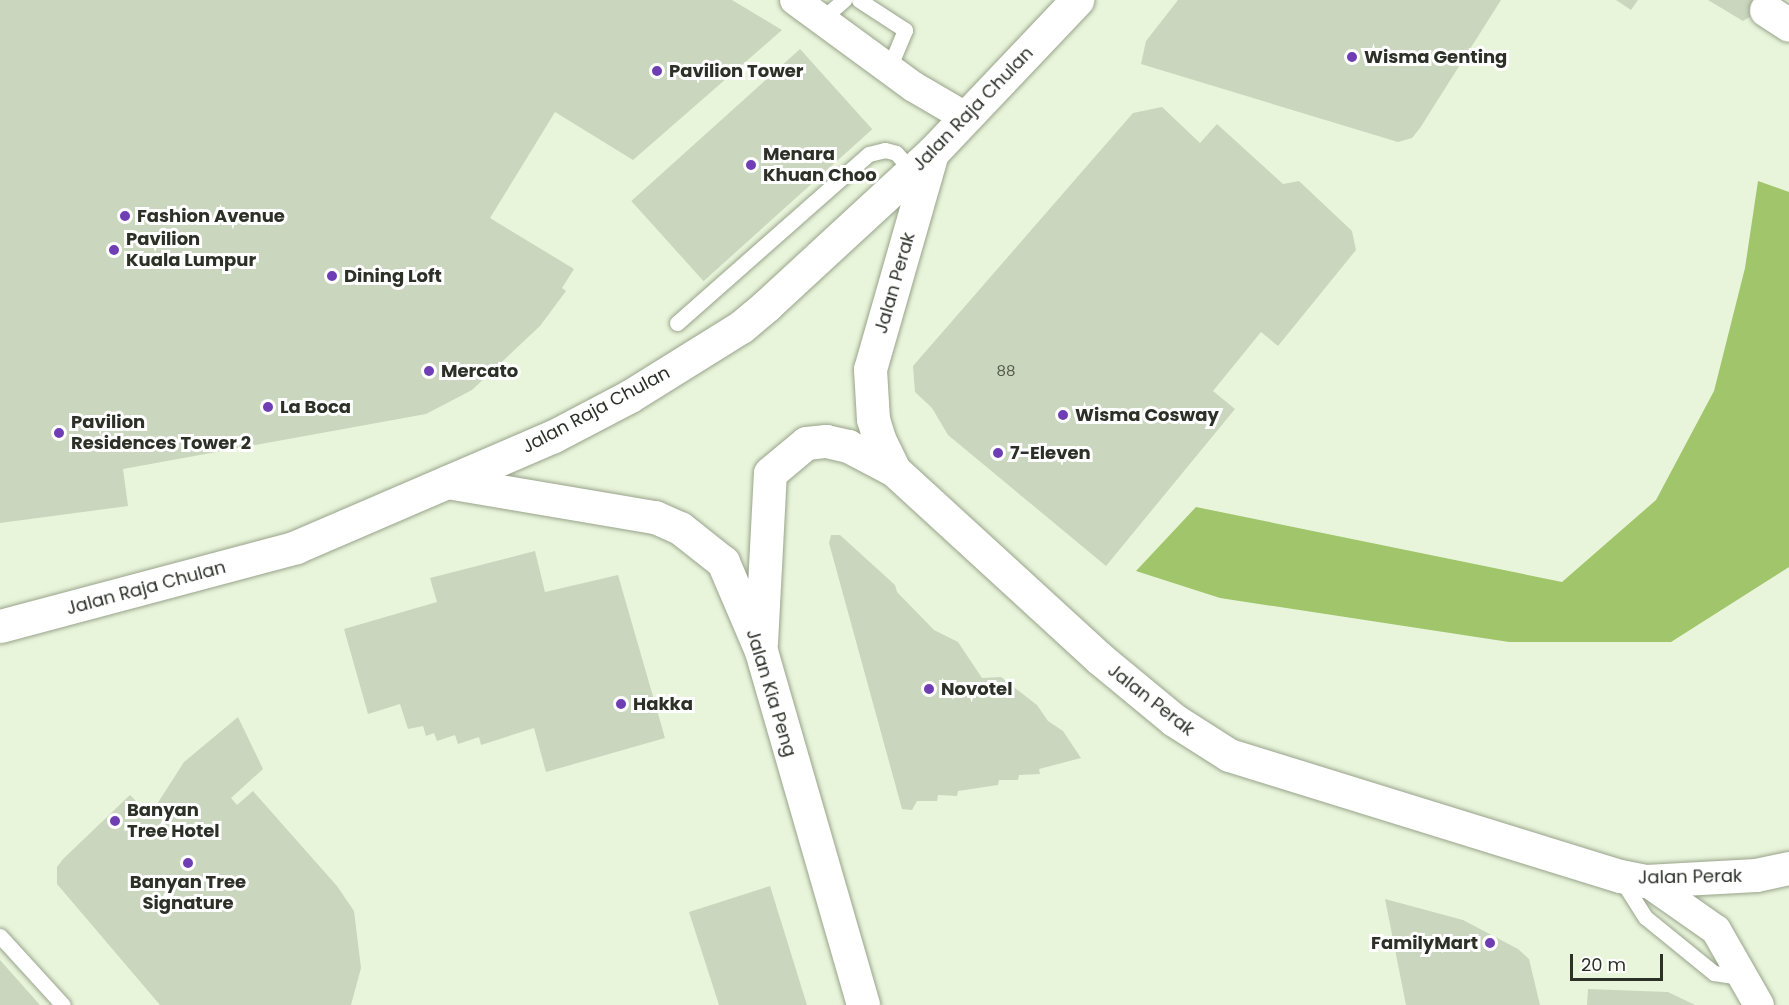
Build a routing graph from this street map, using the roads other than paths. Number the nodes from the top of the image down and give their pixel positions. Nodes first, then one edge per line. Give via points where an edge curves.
1 (795, 0) edge
2 (859, 0) edge
3 (1077, 0) edge
4 (834, 9) edge
5 (889, 68) junction
6 (968, 118) junction
7 (922, 162) junction
8 (677, 323) dead end
9 (894, 470) junction
10 (447, 482) junction
11 (7, 628) edge
12 (761, 651) junction
13 (1789, 868) edge
14 (1633, 879) junction
15 (0, 937) edge
16 (63, 1005) edge
17 (863, 1005) edge
18 (1759, 1005) edge

1 - 4 street
2 - 5 lane via 904,30
3 - 6 street, Jalan Raja Chulan
4 - 5 street
5 - 6 street
6 - 7 street, Jalan Raja Chulan
7 - 8 lane via 885,150 869,154
7 - 9 street, Jalan Perak via 870,369 873,419
7 - 10 street, Jalan Raja Chulan via 741,327 578,423
9 - 12 street via 848,446 826,441 806,443 770,473
9 - 14 street, Jalan Perak via 1099,658 1174,720 1229,755
10 - 11 street, Jalan Raja Chulan via 296,547
10 - 12 street, Jalan Kia Peng via 623,509 680,528 723,562
12 - 17 street, Jalan Kia Peng
13 - 14 street, Jalan Perak via 1756,875
14 - 18 street via 1716,930 1747,978
15 - 16 lane

